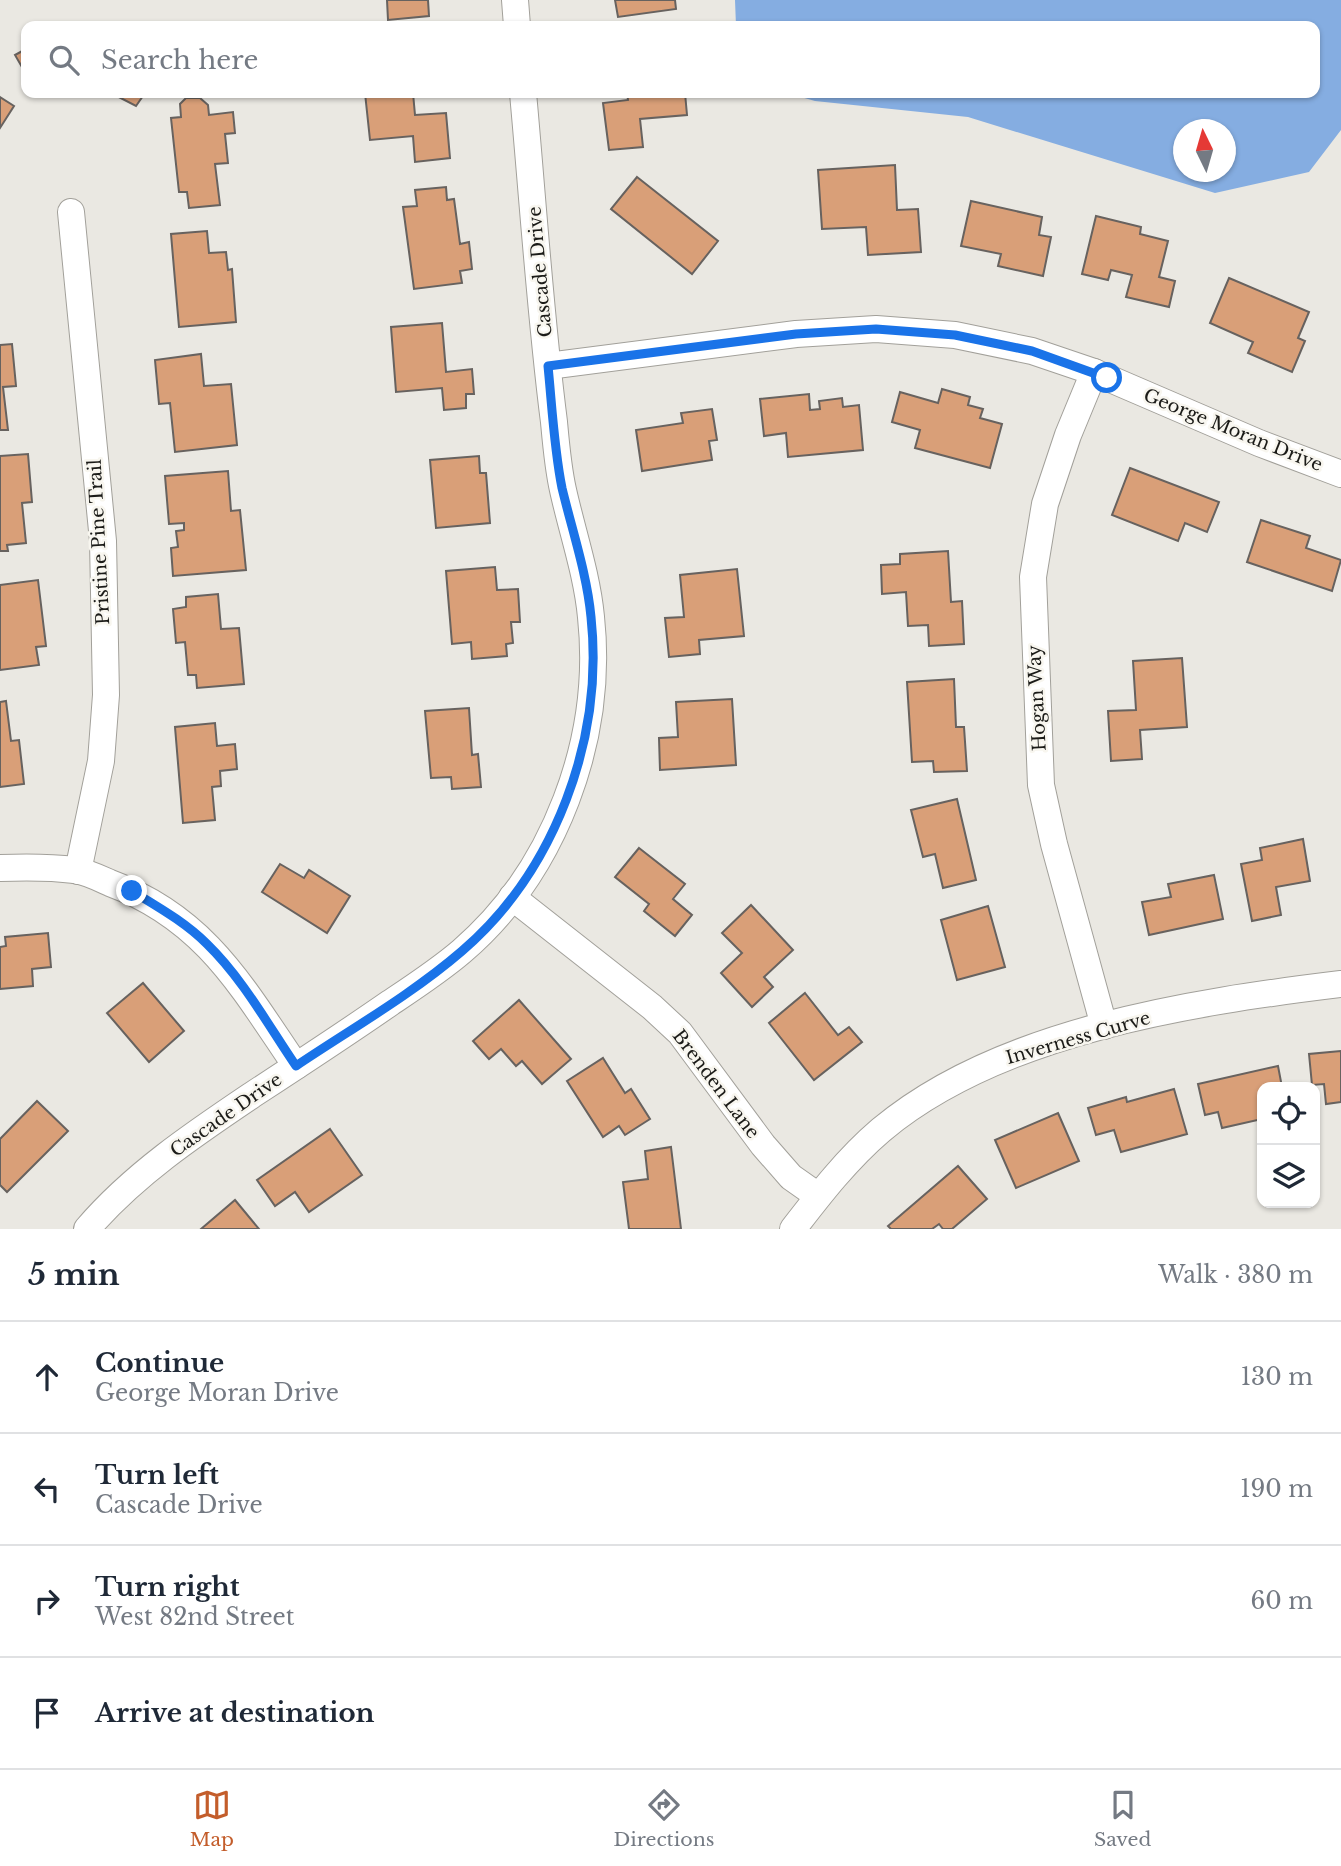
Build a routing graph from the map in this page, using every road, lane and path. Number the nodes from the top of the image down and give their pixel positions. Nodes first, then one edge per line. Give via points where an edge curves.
1 (515, 0) edge
2 (517, 21) edge
3 (523, 98) edge
4 (71, 212) dead end
5 (548, 366) junction
6 (1094, 372) junction
7 (1341, 474) edge
8 (0, 868) edge
9 (78, 871) junction
10 (512, 897) junction
11 (1341, 984) edge
12 (1104, 1026) junction
13 (296, 1066) junction
14 (818, 1196) junction
15 (87, 1229) edge
16 (793, 1229) edge

1 - 2 street
3 - 5 street, Cascade Drive
4 - 9 street, Pristine Pine Trail via 103,541 106,695 101,761
5 - 6 street, George Moran Drive via 796,334 876,329 955,335 1032,351
5 - 10 street, Cascade Drive via 562,484 591,617 592,685 582,752 559,816 535,866
6 - 7 street, George Moran Drive
6 - 12 street, Hogan Way via 1045,504 1033,577 1041,785
8 - 9 street
9 - 13 street via 132,891 207,944
10 - 13 street, Cascade Drive via 462,951
10 - 14 street, Brenden Lane via 680,1033 763,1144 792,1177
11 - 12 street, Inverness Curve via 1242,996
12 - 14 street, Inverness Curve via 995,1062 940,1089 881,1130
13 - 15 street, Cascade Drive via 155,1165
14 - 16 street, Inverness Curve

